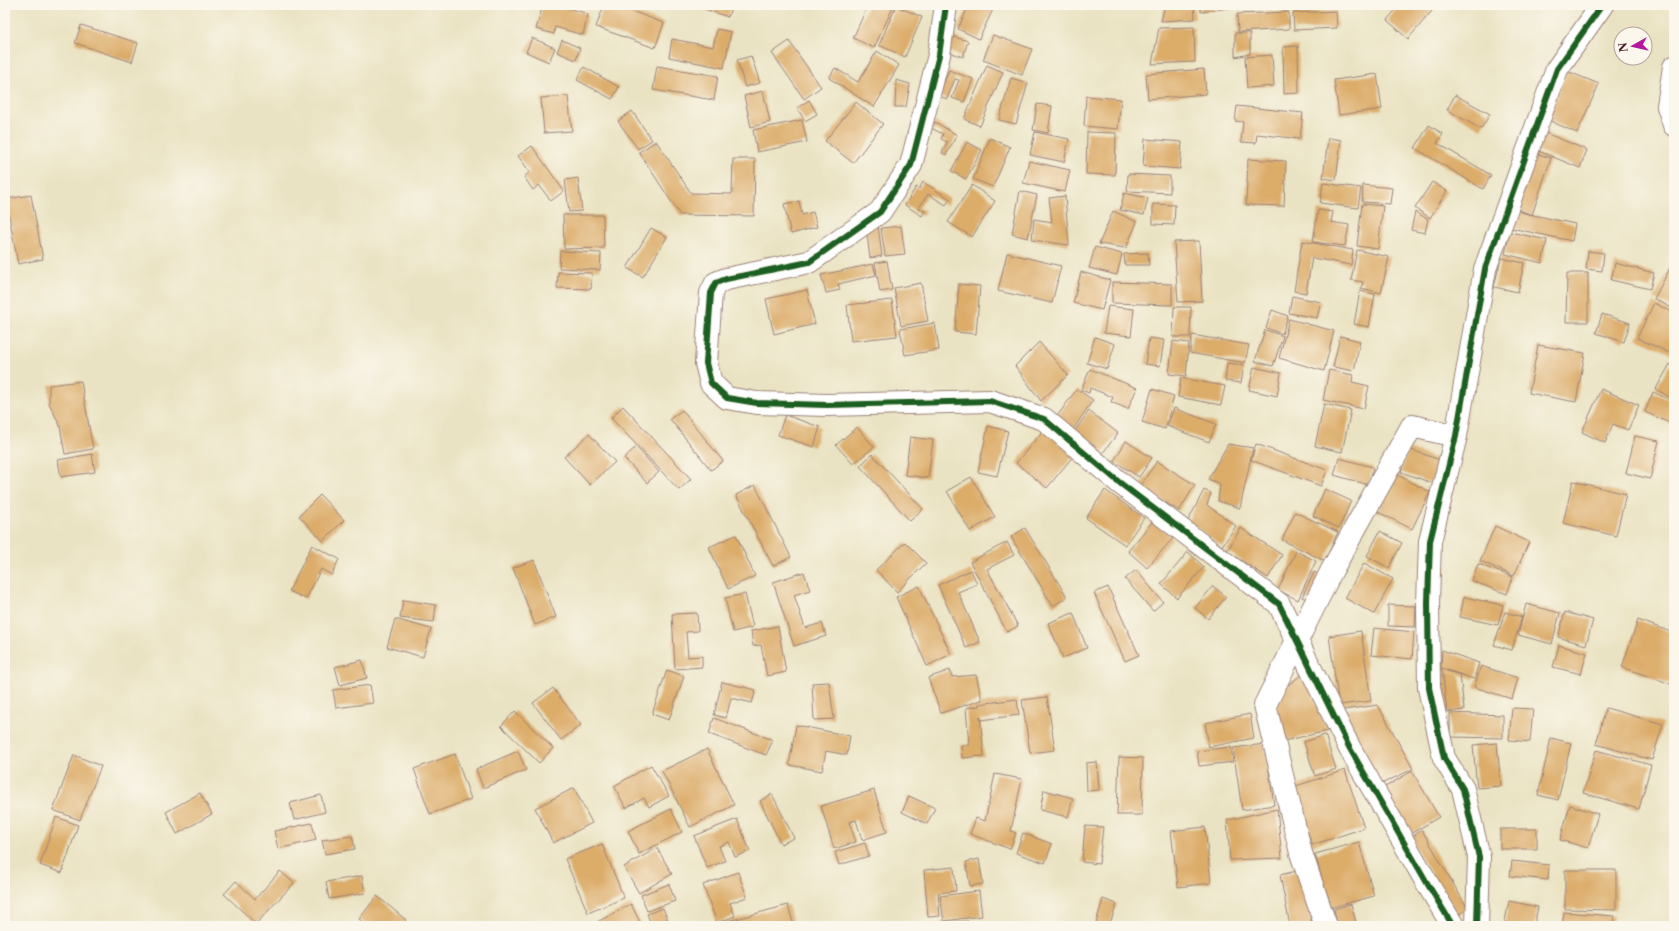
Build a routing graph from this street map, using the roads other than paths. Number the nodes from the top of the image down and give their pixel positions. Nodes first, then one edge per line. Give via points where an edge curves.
1 (946, 5) edge
2 (1602, 5) edge
3 (1674, 67) edge
4 (1674, 125) edge
5 (1456, 436) junction
6 (1297, 639) junction
7 (1326, 926) edge
8 (1453, 926) edge
9 (1477, 926) edge

1 - 6 street via 939,55 911,165 880,212 809,262 716,283 711,293 706,363 710,383 727,398 757,403 827,405 990,401 1044,419 1120,483 1279,604
2 - 5 street via 1557,69 1485,269
3 - 4 street via 1668,106
5 - 6 street via 1412,426
5 - 9 street via 1430,541 1429,688 1444,758 1463,789 1479,857
6 - 7 street via 1265,705 1301,854
6 - 8 street via 1349,747

